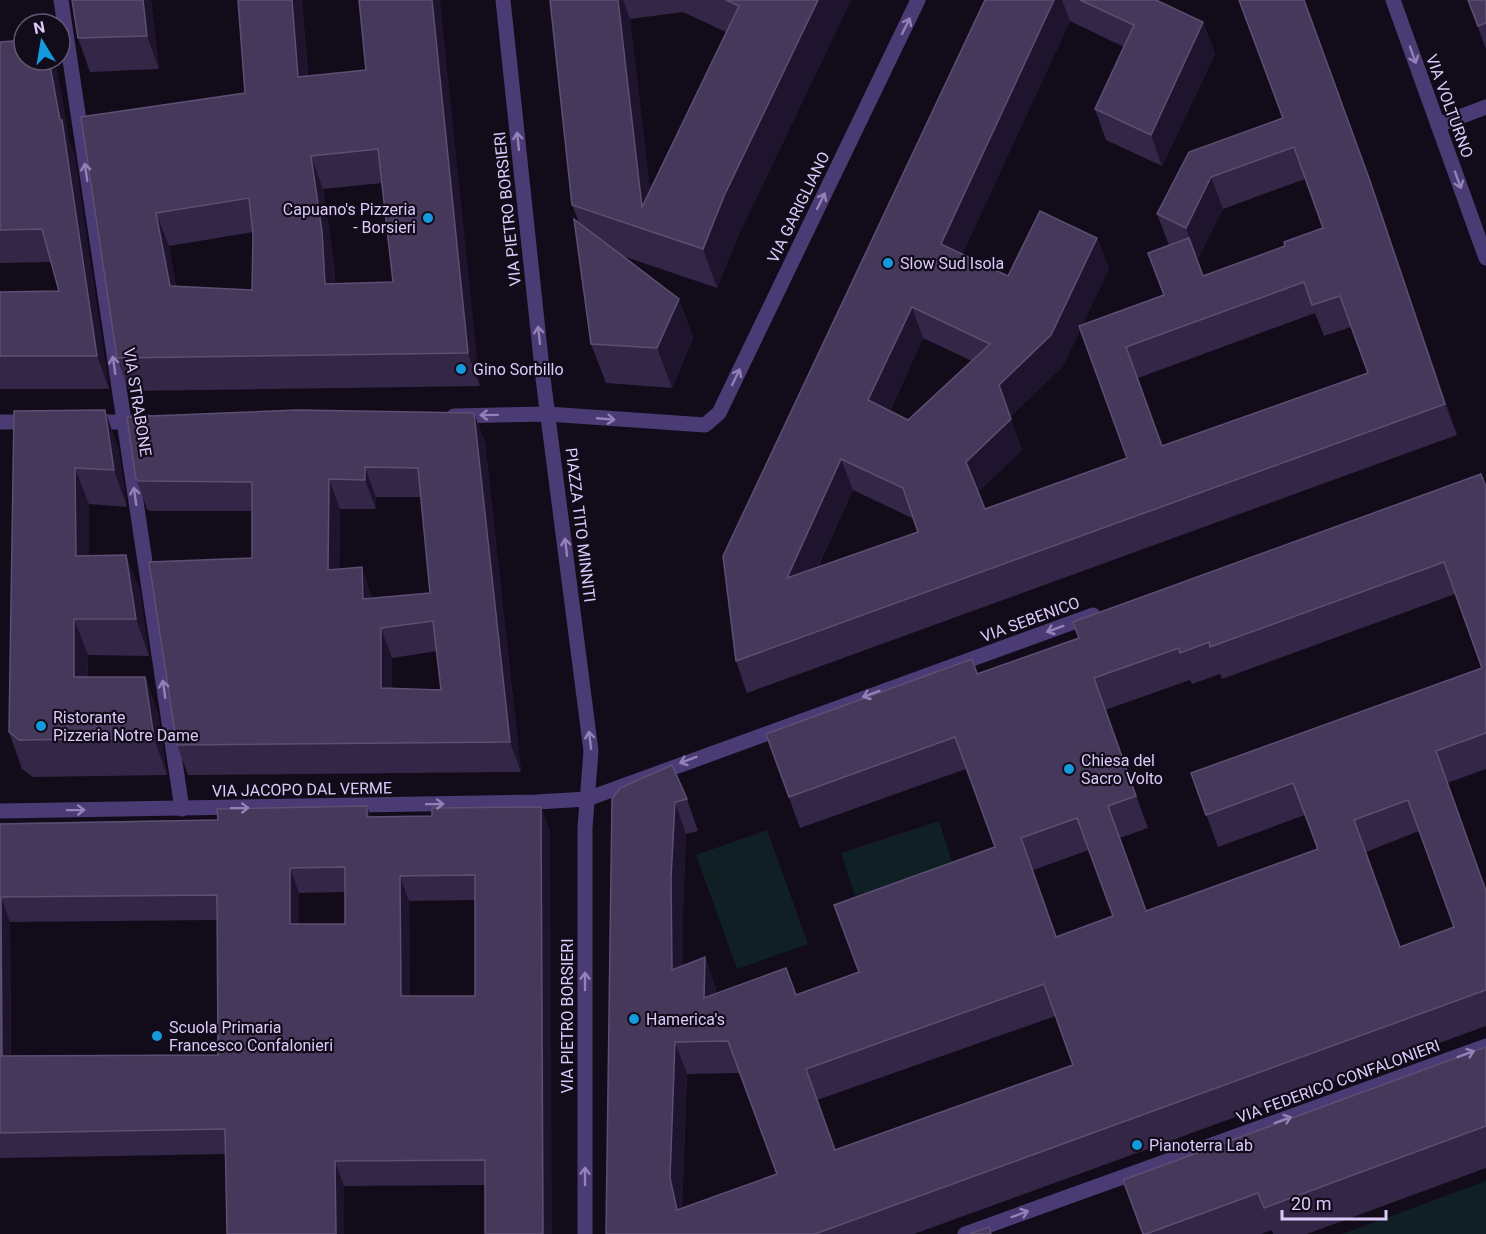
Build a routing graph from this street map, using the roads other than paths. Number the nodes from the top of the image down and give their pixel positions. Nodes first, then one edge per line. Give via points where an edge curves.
1 (61, 0) edge
2 (503, 0) edge
3 (918, 0) edge
4 (1393, 0) edge
5 (1486, 107) edge
6 (1438, 125) junction
7 (1486, 258) edge
8 (548, 414) junction
9 (443, 416) edge
10 (0, 422) edge
11 (48, 422) edge
12 (70, 422) edge
13 (123, 422) junction
14 (159, 422) edge
15 (1104, 611) edge
16 (587, 799) junction
17 (182, 809) junction
18 (0, 811) edge
19 (1486, 1046) edge
20 (585, 1234) edge
21 (965, 1234) edge

13 -> 1 street, VIA STRABONE
8 -> 2 street, VIA PIETRO BORSIERI
8 -> 3 street, VIA GARIGLIANO via 682,426 705,425 719,413
4 -> 6 street, VIA VOLTURNO
5 - 6 street
6 -> 7 street, VIA VOLTURNO
8 -> 9 street
16 -> 8 street, PIAZZA TITO MINNITI via 591,751
10 - 11 street
12 - 13 street
13 - 14 street
17 -> 13 street, VIA STRABONE
15 -> 16 street, VIA SEBENICO
17 -> 16 street, VIA JACOPO DAL VERME
20 -> 16 street, VIA PIETRO BORSIERI
18 -> 17 street, VIA JACOPO DAL VERME
21 -> 19 street, VIA FEDERICO CONFALONIERI

